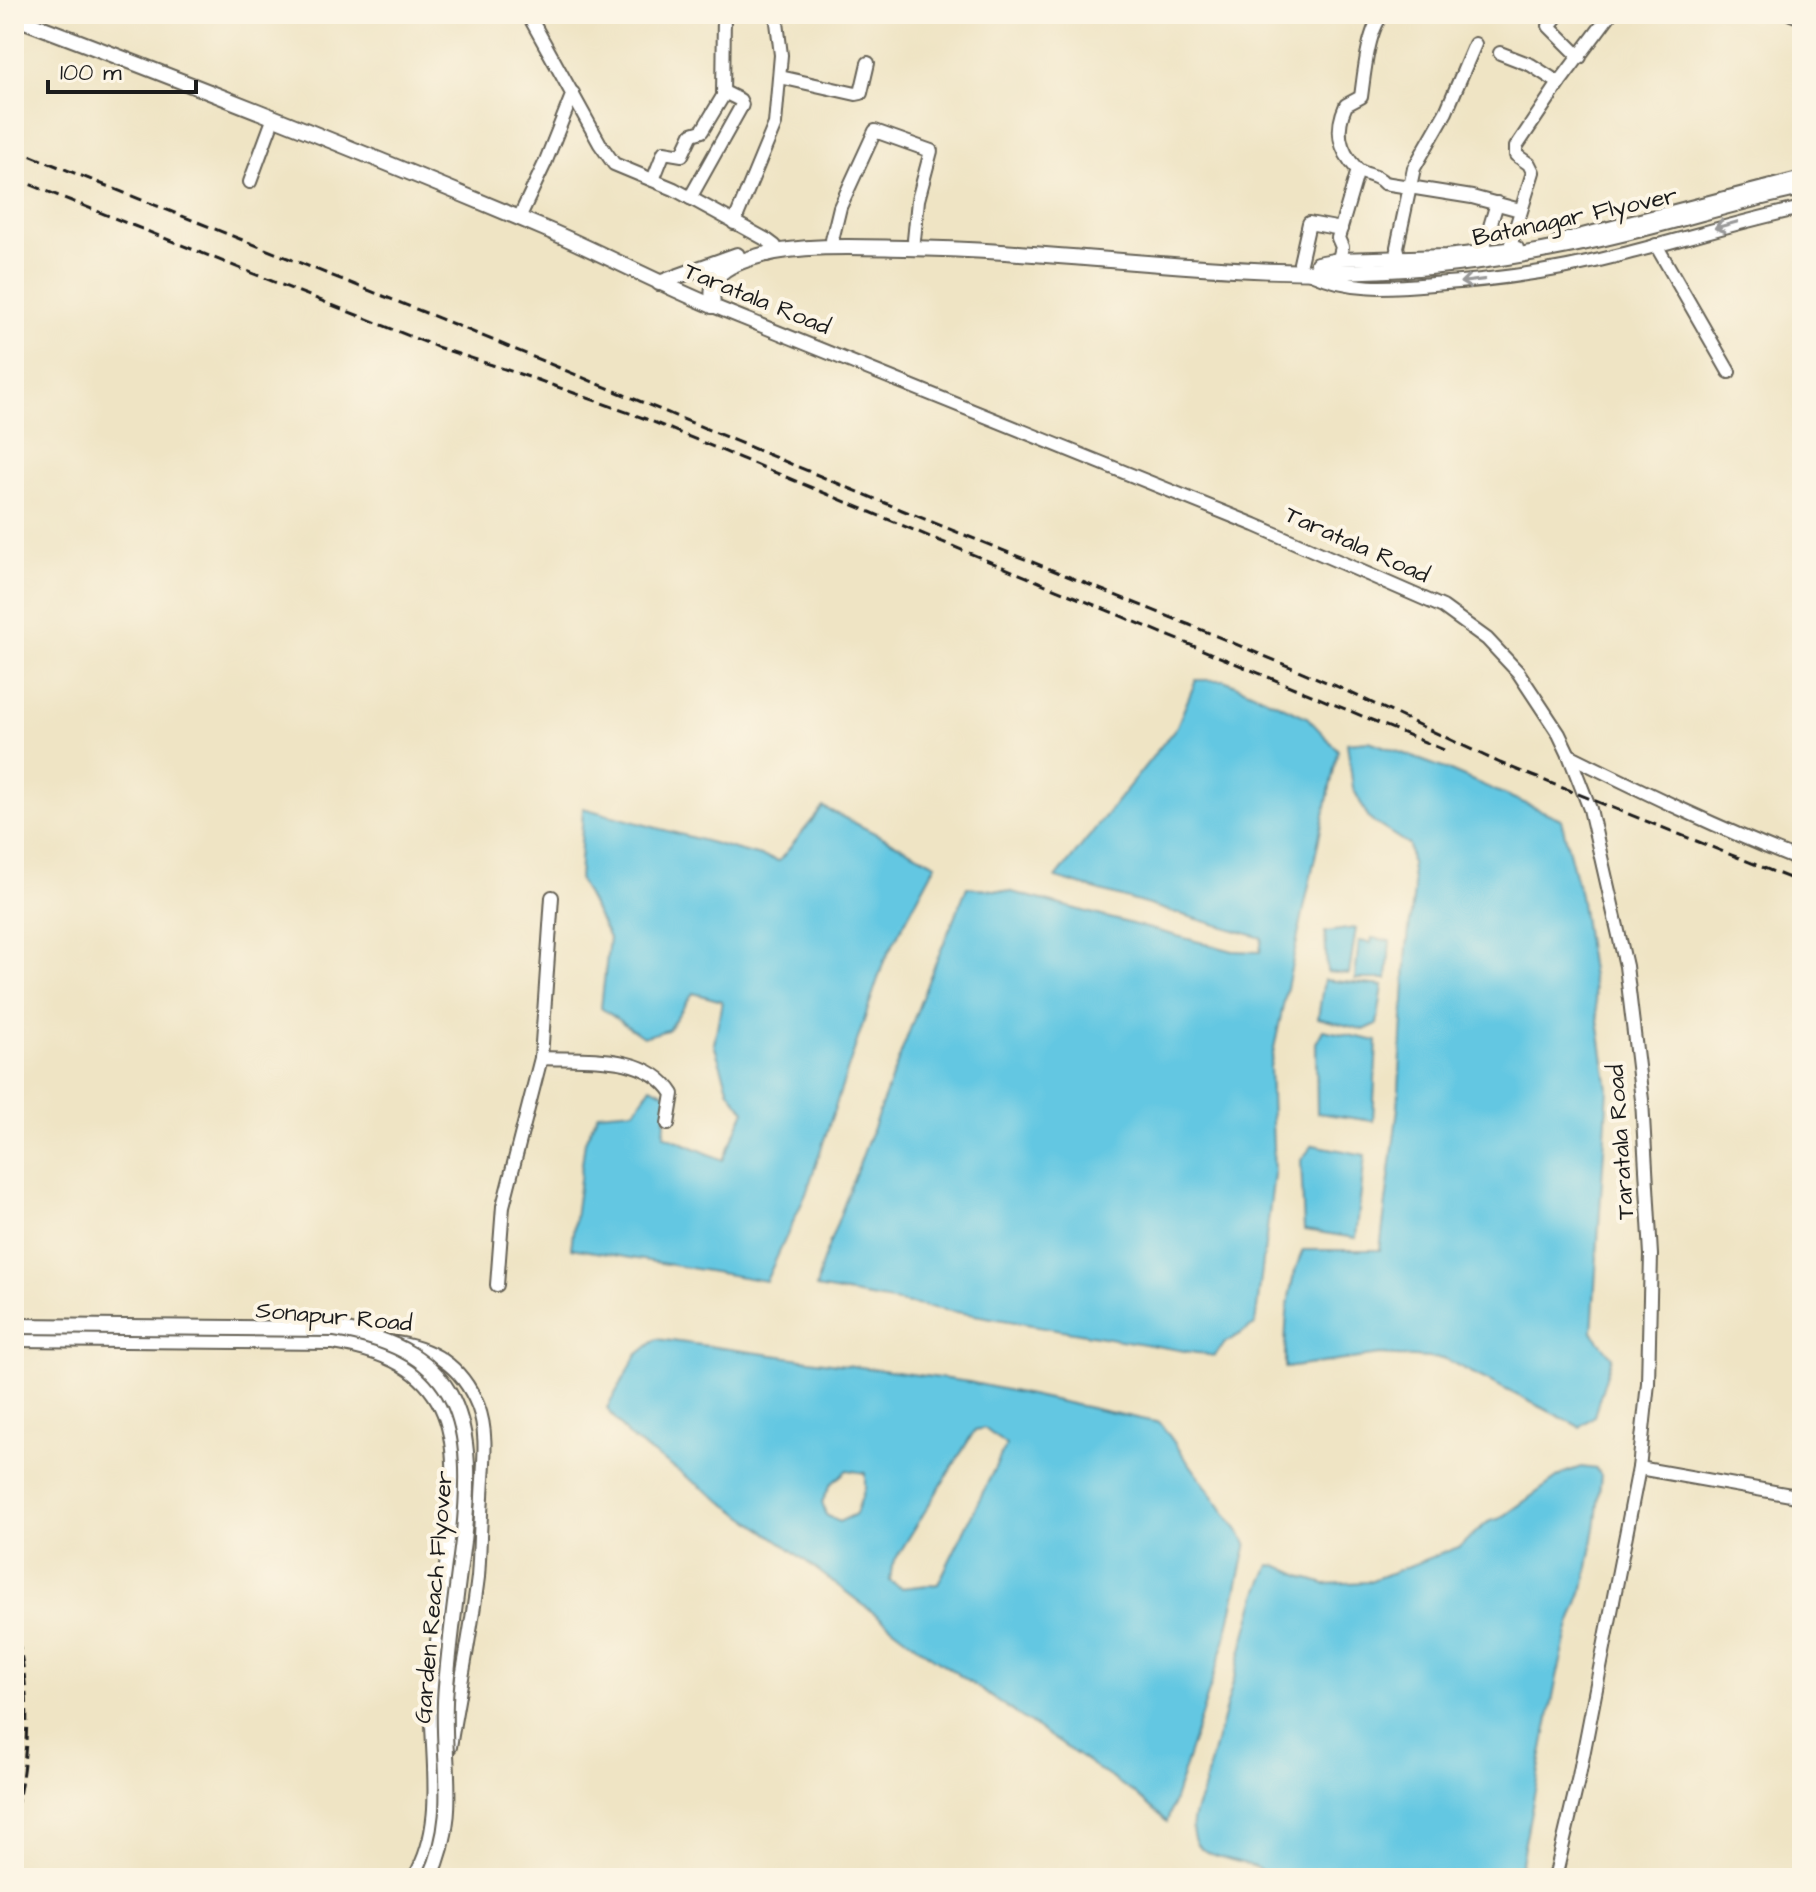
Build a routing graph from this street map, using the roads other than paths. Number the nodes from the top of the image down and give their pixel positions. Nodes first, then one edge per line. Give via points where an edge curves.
1 (528, 14) edge
2 (724, 14) edge
3 (776, 14) edge
4 (1363, 14) edge
5 (1607, 14) edge
6 (1791, 14) edge
7 (1381, 15) edge
8 (1552, 16) edge
9 (14, 17) edge
10 (1802, 18) edge
11 (1475, 44) dead end
12 (1500, 53) dead end
13 (1580, 57) junction
14 (868, 63) dead end
15 (780, 77) junction
16 (1559, 83) junction
17 (724, 92) junction
18 (573, 93) junction
19 (274, 117) junction
20 (1358, 170) junction
21 (1802, 178) edge
22 (653, 180) junction
23 (250, 182) dead end
24 (1411, 188) junction
25 (1802, 188) edge
26 (690, 198) junction
27 (1497, 203) junction
28 (1802, 208) edge
29 (1520, 210) junction
30 (519, 218) junction
31 (734, 223) junction
32 (1341, 229) junction
33 (832, 240) junction
34 (914, 240) junction
35 (1656, 245) junction
36 (771, 250) junction
37 (1509, 250) junction
38 (1482, 253) junction
39 (1339, 259) junction
40 (1400, 259) junction
41 (1308, 266) junction
42 (659, 283) junction
43 (713, 306) junction
44 (1729, 372) dead end
45 (1569, 755) junction
46 (1802, 861) edge
47 (552, 897) dead end
48 (541, 1058) junction
49 (668, 1124) dead end
50 (497, 1285) dead end
51 (14, 1328) edge
52 (14, 1339) edge
53 (1639, 1468) junction
54 (1802, 1497) edge
55 (416, 1878) edge
56 (430, 1878) edge
57 (1555, 1878) edge

1 - 18 street
2 - 17 street
3 - 15 street
4 - 7 street
5 - 13 street
6 - 10 street
7 - 20 street via 1361,97 1346,105 1337,129
8 - 13 street via 1549,26
9 - 19 main road, Taratala Road
11 - 24 street via 1446,112 1418,159
12 - 16 street
13 - 16 street
14 - 15 street via 861,93 856,94
15 - 31 street via 775,124
16 - 29 street via 1515,150 1533,172
17 - 22 street via 682,155 664,152
17 - 26 street via 742,105
18 - 22 street via 608,157
18 - 30 street
19 - 23 street
19 - 30 main road, Taratala Road
20 - 24 street
20 - 32 street
21 - 37 street
22 - 26 street
24 - 27 street
24 - 40 street via 1397,247
25 - 41 main road, Batanagar Flyover via 1539,252 1427,267
26 - 31 street
27 - 29 street
27 - 38 street
28 -> 35 street
29 - 37 street
30 - 42 main road, Taratala Road
31 - 36 street
32 - 39 street
32 - 41 street via 1309,223
33 - 34 main road
33 - 34 street via 840,207 875,131 931,151
33 - 36 main road
34 - 41 main road
35 -> 41 street via 1547,270 1441,284 1334,284
35 - 44 street
36 - 41 main road via 927,247 1204,267
36 - 42 main road via 727,258
36 - 43 main road via 716,277
37 - 38 street
38 - 40 street
39 - 40 street
39 - 41 street
42 - 43 main road, Taratala Road
43 - 45 street, Taratala Road via 1255,525 1443,607 1478,632 1518,672
45 - 46 street
45 - 53 street, Taratala Road via 1590,809 1615,911 1642,1100 1651,1255 1648,1383
47 - 48 street
48 - 49 street via 636,1065 673,1094
48 - 50 street via 503,1206
51 - 55 street, Sonapur Road via 280,1331 383,1341 435,1352 463,1381 478,1405 485,1435 478,1576 438,1830
51 - 56 main road, Garden Reach Flyover, bridge via 335,1329 391,1342 443,1385 464,1432 467,1503 444,1715 448,1821
52 - 55 main road, Garden Reach Flyover via 334,1342 397,1360 433,1393 452,1434 454,1502 431,1715 435,1820
53 - 54 street
53 - 57 street, Taratala Road

